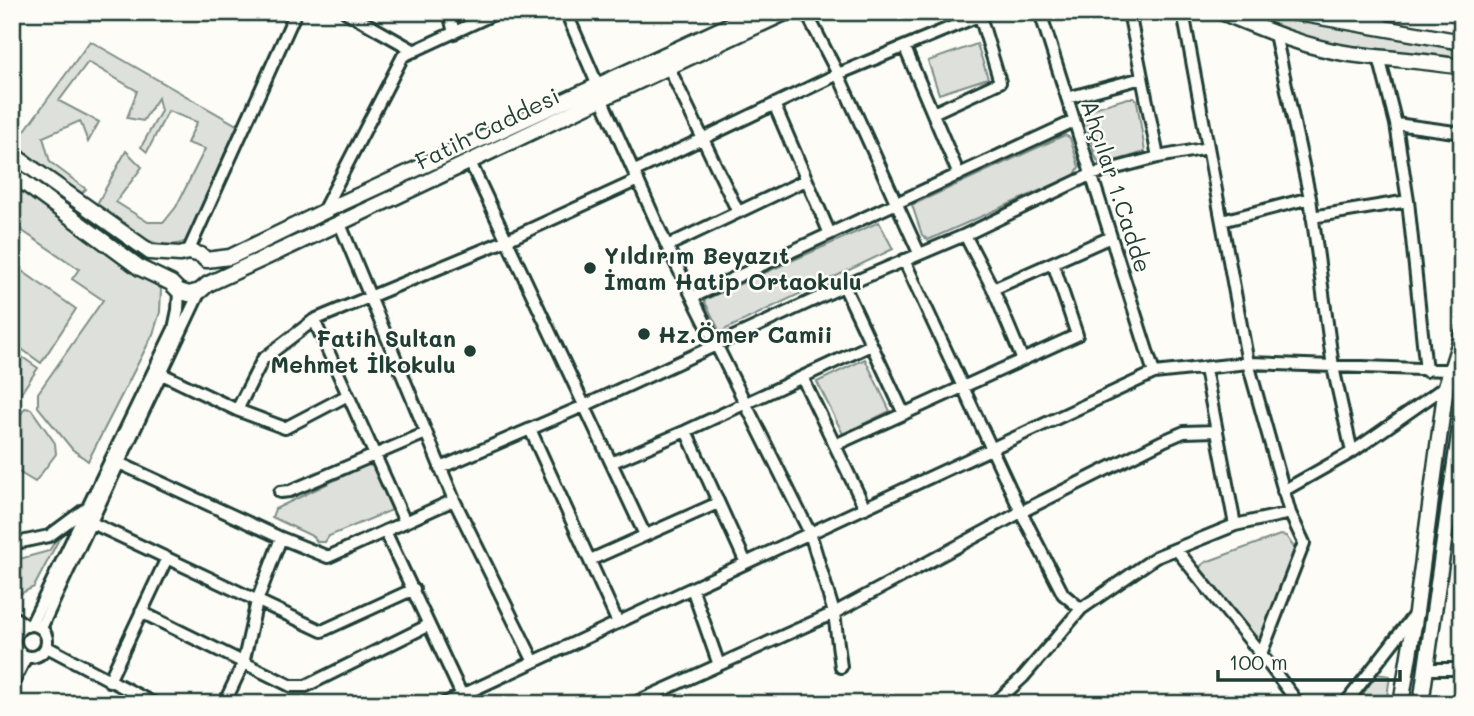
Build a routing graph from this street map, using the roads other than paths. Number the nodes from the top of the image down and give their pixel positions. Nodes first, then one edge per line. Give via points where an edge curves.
1 (296, 12) edge
2 (346, 12) edge
3 (449, 12) edge
4 (498, 12) edge
5 (565, 12) edge
6 (758, 12) edge
7 (787, 12) edge
8 (806, 12) edge
9 (1040, 12) edge
10 (1129, 12) edge
11 (1183, 12) edge
12 (1220, 12) edge
13 (1292, 12) edge
14 (1380, 12) edge
15 (984, 14) edge
16 (1381, 28) junction
17 (454, 33) junction
18 (1275, 34) junction
19 (1462, 42) edge
20 (905, 48) junction
21 (415, 51) junction
22 (1379, 57) junction
23 (668, 66) junction
24 (1462, 66) edge
25 (838, 74) junction
26 (1142, 78) junction
27 (600, 92) junction
28 (1067, 98) junction
29 (774, 104) junction
30 (933, 113) junction
31 (1074, 121) junction
32 (1396, 124) junction
33 (1462, 133) edge
34 (702, 138) junction
35 (1208, 148) junction
36 (12, 153) edge
37 (1158, 157) junction
38 (470, 162) junction
39 (12, 174) edge
40 (637, 175) junction
41 (959, 175) junction
42 (1090, 175) junction
43 (806, 180) junction
44 (1310, 198) junction
45 (1408, 201) junction
46 (897, 204) junction
47 (322, 212) junction
48 (738, 212) junction
49 (1312, 217) junction
50 (1222, 221) junction
51 (340, 224) junction
52 (830, 234) junction
53 (965, 235) junction
54 (1111, 237) junction
55 (507, 240) junction
56 (667, 246) junction
57 (184, 253) junction
58 (919, 253) junction
59 (206, 260) junction
60 (904, 260) junction
61 (1053, 263) junction
62 (844, 286) junction
63 (175, 287) junction
64 (204, 288) junction
65 (993, 289) junction
66 (371, 296) junction
67 (692, 297) junction
68 (314, 320) junction
69 (1462, 335) edge
70 (717, 345) junction
71 (871, 345) junction
72 (1022, 358) junction
73 (1248, 363) junction
74 (1333, 367) junction
75 (1205, 369) junction
76 (1426, 370) junction
77 (1449, 370) junction
78 (1154, 373) junction
79 (162, 374) junction
80 (802, 377) junction
81 (1446, 386) junction
82 (964, 387) junction
83 (348, 395) junction
84 (746, 404) junction
85 (586, 405) junction
86 (237, 410) junction
87 (904, 414) junction
88 (1462, 414) edge
89 (530, 429) junction
90 (686, 431) junction
91 (1216, 431) junction
92 (426, 433) junction
93 (835, 445) junction
94 (992, 450) junction
95 (1352, 452) junction
96 (375, 455) junction
97 (119, 463) junction
98 (613, 463) junction
99 (440, 468) junction
100 (1283, 491) junction
101 (280, 492) dead end
102 (454, 500) junction
103 (718, 503) junction
104 (865, 508) junction
105 (86, 509) junction
106 (1021, 512) junction
107 (1290, 513) junction
108 (90, 522) junction
109 (405, 522) junction
110 (1235, 525) junction
111 (386, 531) junction
112 (810, 533) junction
113 (645, 535) junction
114 (281, 538) junction
115 (12, 544) edge
116 (1176, 549) junction
117 (167, 558) junction
118 (590, 560) junction
119 (746, 563) junction
120 (692, 588) junction
121 (414, 589) junction
122 (257, 601) junction
123 (1081, 609) junction
124 (141, 612) junction
125 (1416, 612) junction
126 (834, 613) junction
127 (12, 616) edge
128 (618, 623) junction
129 (429, 625) junction
130 (33, 626) junction
131 (14, 640) edge
132 (47, 647) junction
133 (1261, 653) junction
134 (26, 657) junction
135 (533, 660) junction
136 (243, 664) junction
137 (719, 665) junction
138 (841, 667) dead end
139 (1426, 669) junction
140 (1462, 669) edge
141 (109, 681) junction
142 (12, 685) edge
143 (463, 699) edge
144 (155, 704) edge
145 (224, 704) edge
146 (443, 704) edge
147 (632, 704) edge
148 (994, 704) edge
149 (1299, 704) edge
150 (1345, 704) edge
151 (1401, 704) edge
152 (1421, 704) edge

1 - 57 street
2 - 21 street
3 - 17 street
4 - 17 street
5 - 27 street
6 - 27 main road, Fatih Caddesi
7 - 23 main road, Fatih Caddesi
8 - 25 street
9 - 28 street, Ahçılar 1.Cadde
10 - 26 street
11 - 35 street
12 - 18 main road
13 - 16 main road
14 - 16 street
15 - 20 street
15 - 30 street via 1000,82
16 - 19 main road
17 - 21 street
18 - 22 main road via 1309,46
18 - 44 street
20 - 25 street
20 - 30 street
21 - 47 street via 403,56
22 - 24 main road
22 - 32 street
23 - 27 main road, Fatih Caddesi
23 - 34 street
25 - 29 street
25 - 46 street
26 - 28 street
26 - 37 street
27 - 38 main road, Fatih Caddesi
27 - 40 street
27 - 47 main road, Fatih Caddesi
28 - 31 street, Ahçılar 1.Cadde
29 - 34 street
29 - 43 street
30 - 41 street
31 - 41 street
31 - 42 street, Ahçılar 1.Cadde
32 - 33 street
32 - 45 street
34 - 40 street
34 - 48 street
35 - 37 street
35 - 50 street
36 - 57 main road via 150,252
37 - 42 street
38 - 51 main road, Fatih Caddesi
38 - 55 street
39 - 63 main road, Fatih Caddesi via 140,268
40 - 55 street
40 - 56 street
41 - 46 street
42 - 53 street
42 - 54 street, Ahçılar 1.Cadde
43 - 48 street
43 - 52 street
44 - 49 street
44 - 50 street
45 - 49 street
45 - 76 street
46 - 52 street
46 - 58 street
47 - 59 main road, Fatih Caddesi via 230,257
48 - 56 street
49 - 74 street
50 - 73 street
51 - 64 main road, Fatih Caddesi
51 - 66 street
52 - 67 street
53 - 58 street
53 - 65 street
54 - 61 street
54 - 78 street, Ahçılar 1.Cadde
55 - 66 street
55 - 85 street
56 - 67 street
57 - 59 main road
57 - 63 main road via 172,262 169,272
58 - 60 street
59 - 64 main road via 211,274
60 - 62 street
60 - 82 street
61 - 65 street
61 - 72 street via 1077,335
62 - 70 street
62 - 71 street
63 - 64 main road, Fatih Caddesi via 189,294
63 - 105 street via 178,310 174,329
64 - 79 street
65 - 72 street
66 - 68 street
66 - 92 street
67 - 70 street
68 - 83 street
68 - 86 street via 262,359
69 - 77 main road
70 - 84 street
70 - 85 street
71 - 80 street
71 - 87 street
72 - 82 street
73 - 74 street
73 - 75 street
73 - 100 street
74 - 76 street
74 - 95 street
75 - 78 street
75 - 91 street
76 - 77 street
77 - 81 main road
78 - 94 street
79 - 86 street
79 - 97 street
80 - 84 street
80 - 93 street
81 - 95 street
81 - 125 main road
82 - 87 street
82 - 94 street
83 - 86 street via 285,428
83 - 96 street
84 - 90 street
84 - 112 street
85 - 89 street
85 - 98 street
87 - 93 street
88 - 139 main road
89 - 99 street
89 - 118 street
90 - 98 street
90 - 103 street
91 - 106 street via 1184,432
91 - 110 street
92 - 96 street
92 - 99 street
93 - 104 street
94 - 104 street
94 - 106 street
95 - 100 street
96 - 101 street
96 - 109 street
97 - 108 street
97 - 114 street
98 - 113 street
99 - 102 street
100 - 107 street
102 - 109 street
102 - 135 street
103 - 113 street
103 - 119 street
104 - 112 street
105 - 115 street via 49,536
105 - 130 street
106 - 123 street via 1063,594
106 - 126 street
107 - 110 street
107 - 133 street via 1304,543
108 - 117 street
108 - 130 street
109 - 111 street
110 - 116 street
111 - 114 street via 328,557
111 - 121 street
112 - 119 street
112 - 126 street
113 - 118 street
114 - 122 street
116 - 123 street via 1156,557
116 - 133 street
117 - 122 street
117 - 124 street
118 - 128 street
119 - 120 street
120 - 128 street
120 - 137 street
121 - 122 street via 322,631
121 - 129 street
122 - 136 street
123 - 148 street
124 - 136 street
124 - 141 street
125 - 150 street
125 - 151 main road
126 - 137 street
126 - 138 street
127 - 130 street
128 - 135 street
129 - 136 street via 306,686 291,686
129 - 143 street
130 - 131 street via 21,628
130 - 132 street via 47,636
131 - 134 street
132 - 134 street via 41,655
132 - 141 street
133 - 149 street
134 - 142 street
135 - 143 street
136 - 145 street
137 - 147 street
139 - 140 street
139 - 152 main road
141 - 144 street
143 - 146 street

